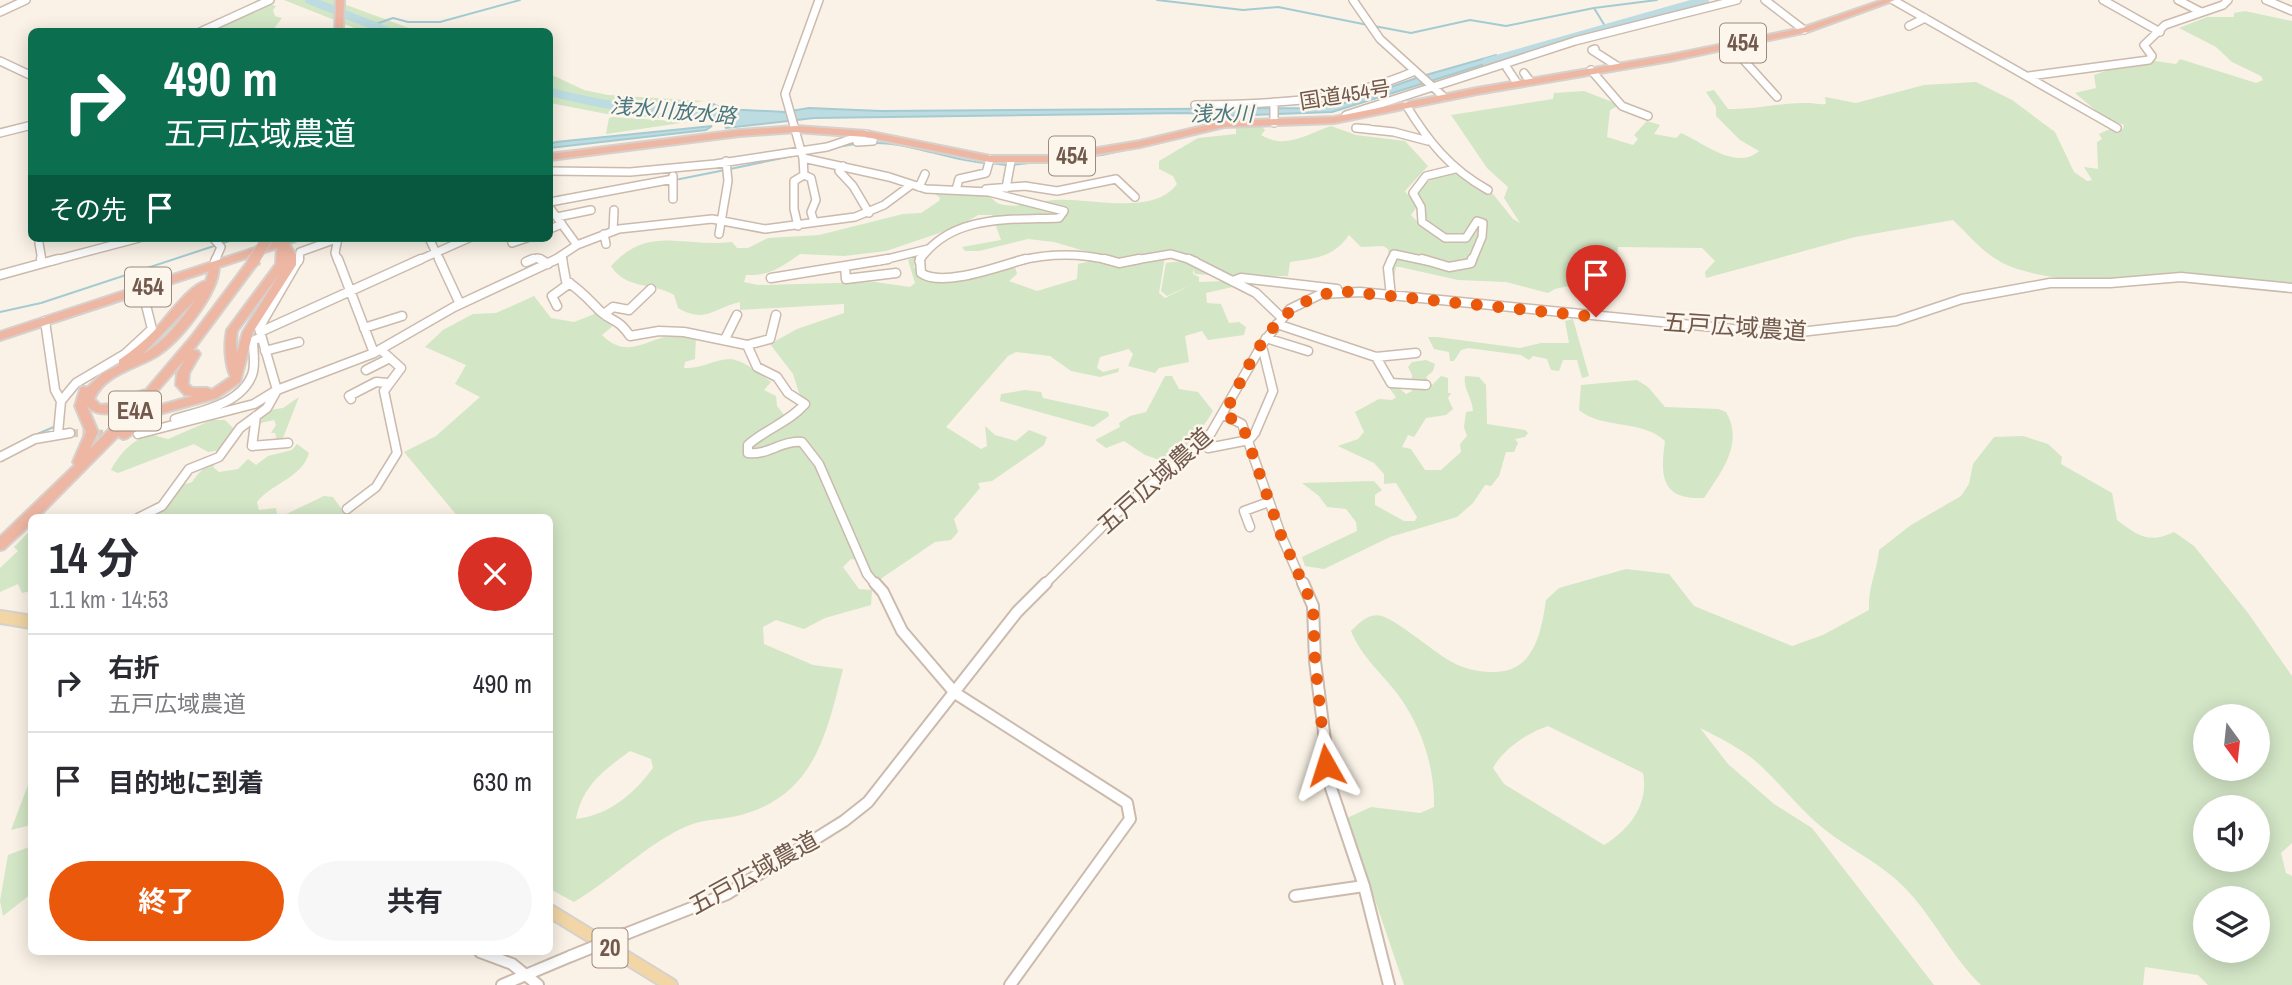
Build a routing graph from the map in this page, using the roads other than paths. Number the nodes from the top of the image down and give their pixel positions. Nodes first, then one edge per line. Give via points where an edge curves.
1 (26, 0) edge
2 (270, 0) edge
3 (338, 0) edge
4 (819, 0) edge
5 (1353, 0) edge
6 (1737, 0) edge
7 (1765, 0) edge
8 (1892, 0) edge
9 (2103, 0) edge
10 (2178, 0) edge
11 (2228, 0) edge
12 (2266, 0) edge
13 (2292, 11) edge
14 (0, 12) edge
15 (2202, 13) junction
16 (1925, 18) junction
17 (1909, 26) dead end
18 (209, 28) edge
19 (338, 28) edge
20 (1804, 30) junction
21 (2160, 32) junction
22 (1730, 45) junction
23 (1595, 49) dead end
24 (0, 61) edge
25 (1617, 66) junction
26 (1507, 68) dead end
27 (1591, 70) junction
28 (1416, 72) junction
29 (28, 74) edge
30 (2029, 76) junction
31 (1517, 83) junction
32 (1432, 86) junction
33 (1444, 97) junction
34 (1777, 97) dead end
35 (1275, 103) junction
36 (1195, 105) dead end
37 (1406, 105) junction
38 (1648, 116) dead end
39 (1274, 120) junction
40 (795, 125) junction
41 (28, 126) edge
42 (2117, 128) dead end
43 (1369, 130) dead end
44 (0, 133) edge
45 (870, 138) junction
46 (1428, 141) junction
47 (802, 155) junction
48 (553, 157) edge
49 (990, 159) junction
50 (726, 161) junction
51 (1011, 161) junction
52 (843, 166) junction
53 (673, 168) junction
54 (1455, 169) junction
55 (553, 171) edge
56 (925, 174) dead end
57 (804, 175) junction
58 (673, 179) junction
59 (915, 186) junction
60 (1006, 188) junction
61 (1488, 190) dead end
62 (955, 191) junction
63 (1135, 197) dead end
64 (587, 198) dead end
65 (673, 199) dead end
66 (553, 204) edge
67 (553, 204) edge
68 (591, 209) dead end
69 (553, 210) edge
70 (614, 210) dead end
71 (869, 213) junction
72 (560, 220) junction
73 (724, 220) junction
74 (814, 222) junction
75 (553, 226) edge
76 (799, 226) junction
77 (613, 231) junction
78 (604, 234) junction
79 (719, 234) dead end
80 (110, 242) edge
81 (217, 242) edge
82 (267, 242) edge
83 (272, 242) edge
84 (275, 242) edge
85 (277, 242) edge
86 (327, 242) edge
87 (337, 242) edge
88 (431, 242) edge
89 (460, 242) edge
90 (515, 242) edge
91 (40, 243) dead end
92 (512, 243) dead end
93 (606, 244) dead end
94 (577, 245) junction
95 (928, 248) junction
96 (436, 253) junction
97 (562, 257) junction
98 (894, 257) junction
99 (42, 262) junction
100 (255, 262) joint
101 (526, 262) dead end
102 (548, 264) junction
103 (214, 265) junction
104 (845, 265) junction
105 (896, 273) junction
106 (0, 275) edge
107 (771, 278) dead end
108 (1233, 281) junction
109 (570, 283) junction
110 (897, 284) dead end
111 (2292, 288) edge
112 (142, 289) junction
113 (651, 289) dead end
114 (1341, 291) junction
115 (351, 292) junction
116 (1391, 296) junction
117 (460, 304) junction
118 (557, 306) dead end
119 (222, 310) junction
120 (604, 314) junction
121 (737, 314) dead end
122 (776, 315) dead end
123 (402, 316) dead end
124 (45, 321) junction
125 (1280, 321) junction
126 (364, 328) junction
127 (261, 335) junction
128 (0, 336) edge
129 (1266, 338) junction
130 (725, 339) junction
131 (299, 342) dead end
132 (747, 345) junction
133 (1263, 350) dead end
134 (265, 351) junction
135 (1308, 351) dead end
136 (378, 352) junction
137 (1416, 353) dead end
138 (1376, 357) junction
139 (390, 358) junction
140 (366, 370) dead end
141 (388, 383) junction
142 (1426, 385) dead end
143 (277, 390) junction
144 (351, 399) dead end
145 (61, 401) junction
146 (1224, 415) junction
147 (256, 416) junction
148 (155, 431) junction
149 (58, 433) junction
150 (70, 433) tunnel mouth
151 (138, 434) dead end
152 (1249, 440) junction
153 (288, 443) dead end
154 (1208, 447) dead end
155 (0, 457) edge
156 (64, 489) junction
157 (1269, 502) junction
158 (347, 509) dead end
159 (36, 514) edge
160 (36, 514) edge
161 (36, 514) edge
162 (146, 514) edge
163 (28, 521) edge
164 (1250, 527) dead end
165 (0, 546) edge
166 (0, 617) edge
167 (28, 621) edge
168 (955, 693) junction
169 (1364, 886) junction
170 (1295, 896) dead end
171 (553, 913) edge
172 (486, 955) edge
173 (527, 974) junction
174 (502, 985) edge
175 (538, 985) edge
176 (671, 985) edge
177 (1010, 985) edge
178 (1390, 985) edge

1 - 14 street
2 - 18 street
3 - 19 highway
4 - 40 street via 786,88
5 - 28 street via 1380,39
6 - 32 street via 1575,41
7 - 20 street
8 - 16 street
8 - 20 highway, 国道454号 / 454
9 - 21 street
10 - 15 street
11 - 15 street
12 - 13 street
15 - 21 street via 2180,18
16 - 17 street
16 - 30 street
20 - 22 highway, 国道454号 / 454
21 - 30 street via 2143,46 2152,56 2149,60
22 - 25 highway, 国道454号 / 454
22 - 34 street
23 - 25 street via 1594,54
24 - 29 street
25 - 27 highway, 国道454号 / 454
26 - 31 street
27 - 31 highway, 国道454号 / 454 via 1527,77
27 - 38 street via 1612,97 1636,114
28 - 32 street
28 - 35 street via 1336,99
30 - 42 street
31 - 33 highway, 国道454号 / 454
32 - 33 street
32 - 39 street via 1351,114
33 - 37 highway, 国道454号 / 454
35 - 36 street
35 - 39 street
37 - 39 highway, 国道454号 / 454 via 1321,122
37 - 46 street
39 - 51 highway, 国道454号 / 454 via 1216,125 1108,150
40 - 45 highway, 国道454号 / 454
40 - 47 street
40 - 48 highway, 国道454号 / 454
41 - 44 street
43 - 46 street
45 - 47 street
45 - 49 highway, 国道454号 / 454
46 - 54 street
47 - 50 street
47 - 52 street
47 - 57 street
49 - 51 highway, 国道454号 / 454
49 - 62 street via 986,173 959,179
50 - 53 street
50 - 73 street
51 - 60 street
52 - 59 street
52 - 71 street via 839,171
53 - 55 street
53 - 58 street
54 - 61 street
54 - 116 street via 1426,176 1412,193 1421,207 1422,222 1445,238 1466,238 1477,221 1483,223 1476,254 1471,263 1446,269 1394,254 1388,268
56 - 59 street
57 - 74 street via 811,178 816,200 811,212
57 - 76 street via 794,181
58 - 65 street
58 - 66 street
59 - 62 street
59 - 71 street
60 - 62 street
60 - 63 street via 1057,191 1116,179
62 - 95 street via 989,192 1059,209 1064,215 976,222
64 - 67 street
68 - 72 street
69 - 72 street
70 - 77 street
71 - 74 street
72 - 75 street
72 - 94 street
73 - 76 street via 758,230
73 - 77 street via 633,225
73 - 79 street
74 - 76 street
77 - 78 street
78 - 93 street
78 - 94 street
80 - 99 street
81 - 103 street via 221,247
82 - 103 highway, 454
83 - 100 highway, E4A, bridge
84 - 119 highway, E4A via 281,265 232,330 232,376 213,390 189,392 182,385 183,373
85 - 156 highway, E4A via 291,255 291,265 248,332 242,368 233,383 213,395 150,414
86 - 127 street via 300,252 259,328
87 - 115 street via 335,253
88 - 96 street
89 - 96 street
90 - 92 street
91 - 99 street
94 - 97 street
95 - 98 street
95 - 108 street via 918,266 928,278 965,276 1041,255 1088,255 1118,263 1171,254
96 - 115 street
96 - 117 street
97 - 102 street
97 - 109 street via 563,276
98 - 104 street
98 - 105 street
99 - 106 street
100 - 119 highway, E4A
101 - 102 street via 537,258
102 - 117 street
103 - 112 highway, 454
103 - 119 highway, E4A via 211,286 169,340 152,355 98,383 88,397 90,405 101,410 118,408 143,395
103 - 159 highway, E4A via 209,281 144,348 84,391 81,406 92,432 88,446
104 - 105 street via 846,279
104 - 107 street
105 - 110 street
108 - 114 street via 1263,280
108 - 125 street via 1256,293
109 - 118 street via 552,296
109 - 120 street
111 - 116 street, 五戸広域農道 via 2181,277 2050,284 1975,296 1864,327 1783,334
112 - 124 highway, 454
112 - 145 street via 152,329 125,354 76,383
113 - 120 street via 629,310 613,307
114 - 116 street, 五戸広域農道
114 - 125 street, 五戸広域農道 via 1309,298
115 - 126 street
115 - 127 street
117 - 136 street
119 - 156 highway, E4A via 168,380
119 - 160 highway, E4A via 160,384
120 - 130 street via 619,320 630,336 660,331
121 - 130 street
122 - 132 street via 770,339
123 - 126 street
124 - 128 highway, 454
124 - 145 street via 55,390
125 - 129 street, 五戸広域農道
125 - 138 street
126 - 136 street
127 - 134 street
127 - 148 street via 252,342 253,373 240,390 206,409 161,424
129 - 135 street
129 - 146 street, 五戸広域農道
130 - 132 street
131 - 134 street
132 - 168 street via 757,367 776,377 788,393 805,404 776,428 757,436 748,445 748,453 757,455 788,440 802,442 819,464 867,574 883,592 902,631
133 - 152 street via 1273,391
134 - 143 street
136 - 139 street
136 - 143 street
137 - 138 street
138 - 142 street via 1391,383
139 - 140 street
139 - 141 street via 401,368
141 - 144 street via 376,382 349,396
141 - 158 street via 384,398 397,453 369,495
143 - 147 street
143 - 148 street via 254,404
145 - 149 street
146 - 152 street via 1242,424
146 - 168 street, 五戸広域農道 via 1211,433 1110,519 1017,612
147 - 153 street via 252,446
147 - 162 street via 240,428 219,457 189,469 162,506
148 - 151 street
149 - 150 street
149 - 155 street via 22,444
152 - 154 street
152 - 157 street
156 - 161 highway, E4A
157 - 164 street via 1244,511
157 - 169 street via 1313,606 1326,765
163 - 165 highway, E4A
166 - 167 main road
168 - 173 street, 五戸広域農道, bridge via 879,792 857,813 727,894
168 - 177 street via 1127,803 1131,812
169 - 170 street
169 - 178 street
171 - 176 main road, 20
172 - 173 street
173 - 174 street, 五戸広域農道
173 - 175 street

